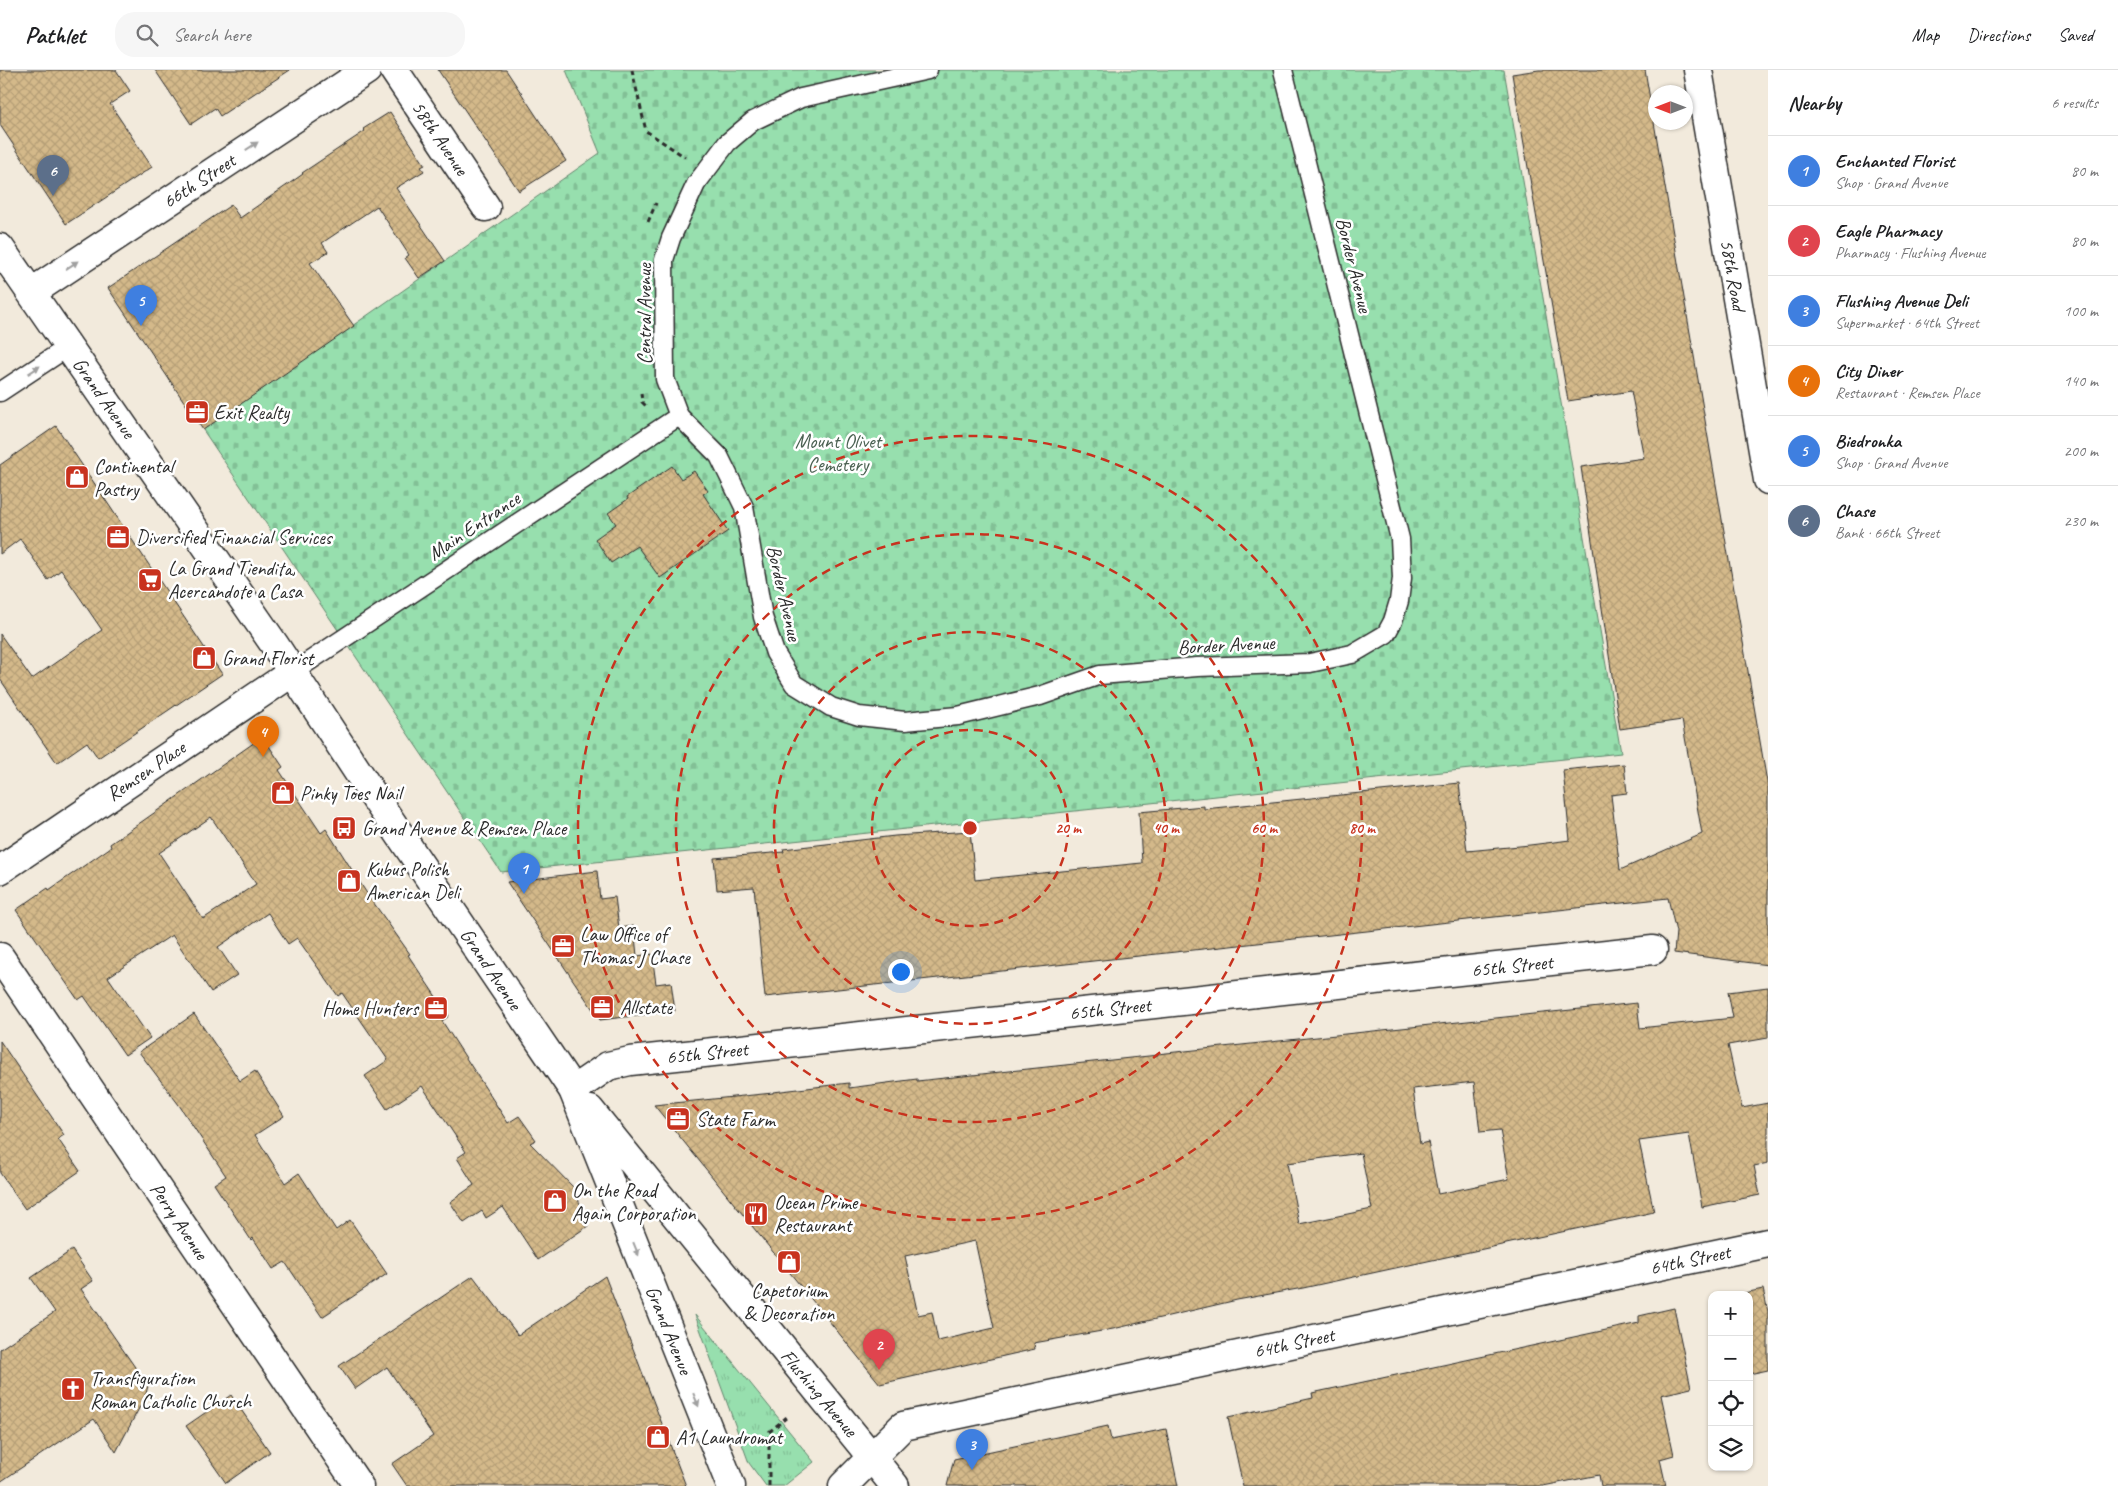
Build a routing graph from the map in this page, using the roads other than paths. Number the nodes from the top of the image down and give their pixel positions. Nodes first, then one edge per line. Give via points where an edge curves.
1 (367, 70) edge
2 (394, 70) edge
3 (928, 70) edge
4 (1283, 70) edge
5 (1698, 70) edge
6 (486, 207) dead end
7 (0, 248) edge
8 (32, 292) junction
9 (68, 347) junction
10 (0, 392) edge
11 (679, 416) junction
12 (1768, 480) edge
13 (293, 672) junction
14 (0, 870) edge
15 (1654, 950) dead end
16 (0, 957) edge
17 (573, 1090) junction
18 (1768, 1243) edge
19 (872, 1457) junction
20 (359, 1486) edge
21 (730, 1486) edge
22 (844, 1486) edge
23 (895, 1486) edge

8 -> 1 street, 66th Street
2 - 6 street, 58th Avenue
3 - 11 lane, Central Avenue via 801,98 753,121 727,143 705,170 671,238 664,260 665,379
4 - 11 lane, Border Avenue via 1400,540 1402,578 1393,621 1386,634 1352,654 1310,662 1100,675 1040,696 958,716 905,721 859,716 831,707 794,684 775,653 763,617 744,507 719,456
5 - 12 street, 58th Road
7 - 8 street, Grand Avenue
8 - 9 street, Grand Avenue
10 -> 9 lane
9 - 13 street, Grand Avenue
11 - 13 lane, Main Entrance
13 - 14 street, Remsen Place
13 - 17 street, Grand Avenue
15 - 17 street, 65th Street via 630,1062 608,1066
16 - 20 street, Perry Avenue
17 - 19 street, Flushing Avenue
17 -> 21 street, Grand Avenue
18 - 19 street, 64th Street via 902,1426
19 - 22 street, 64th Street
19 - 23 street, Flushing Avenue

